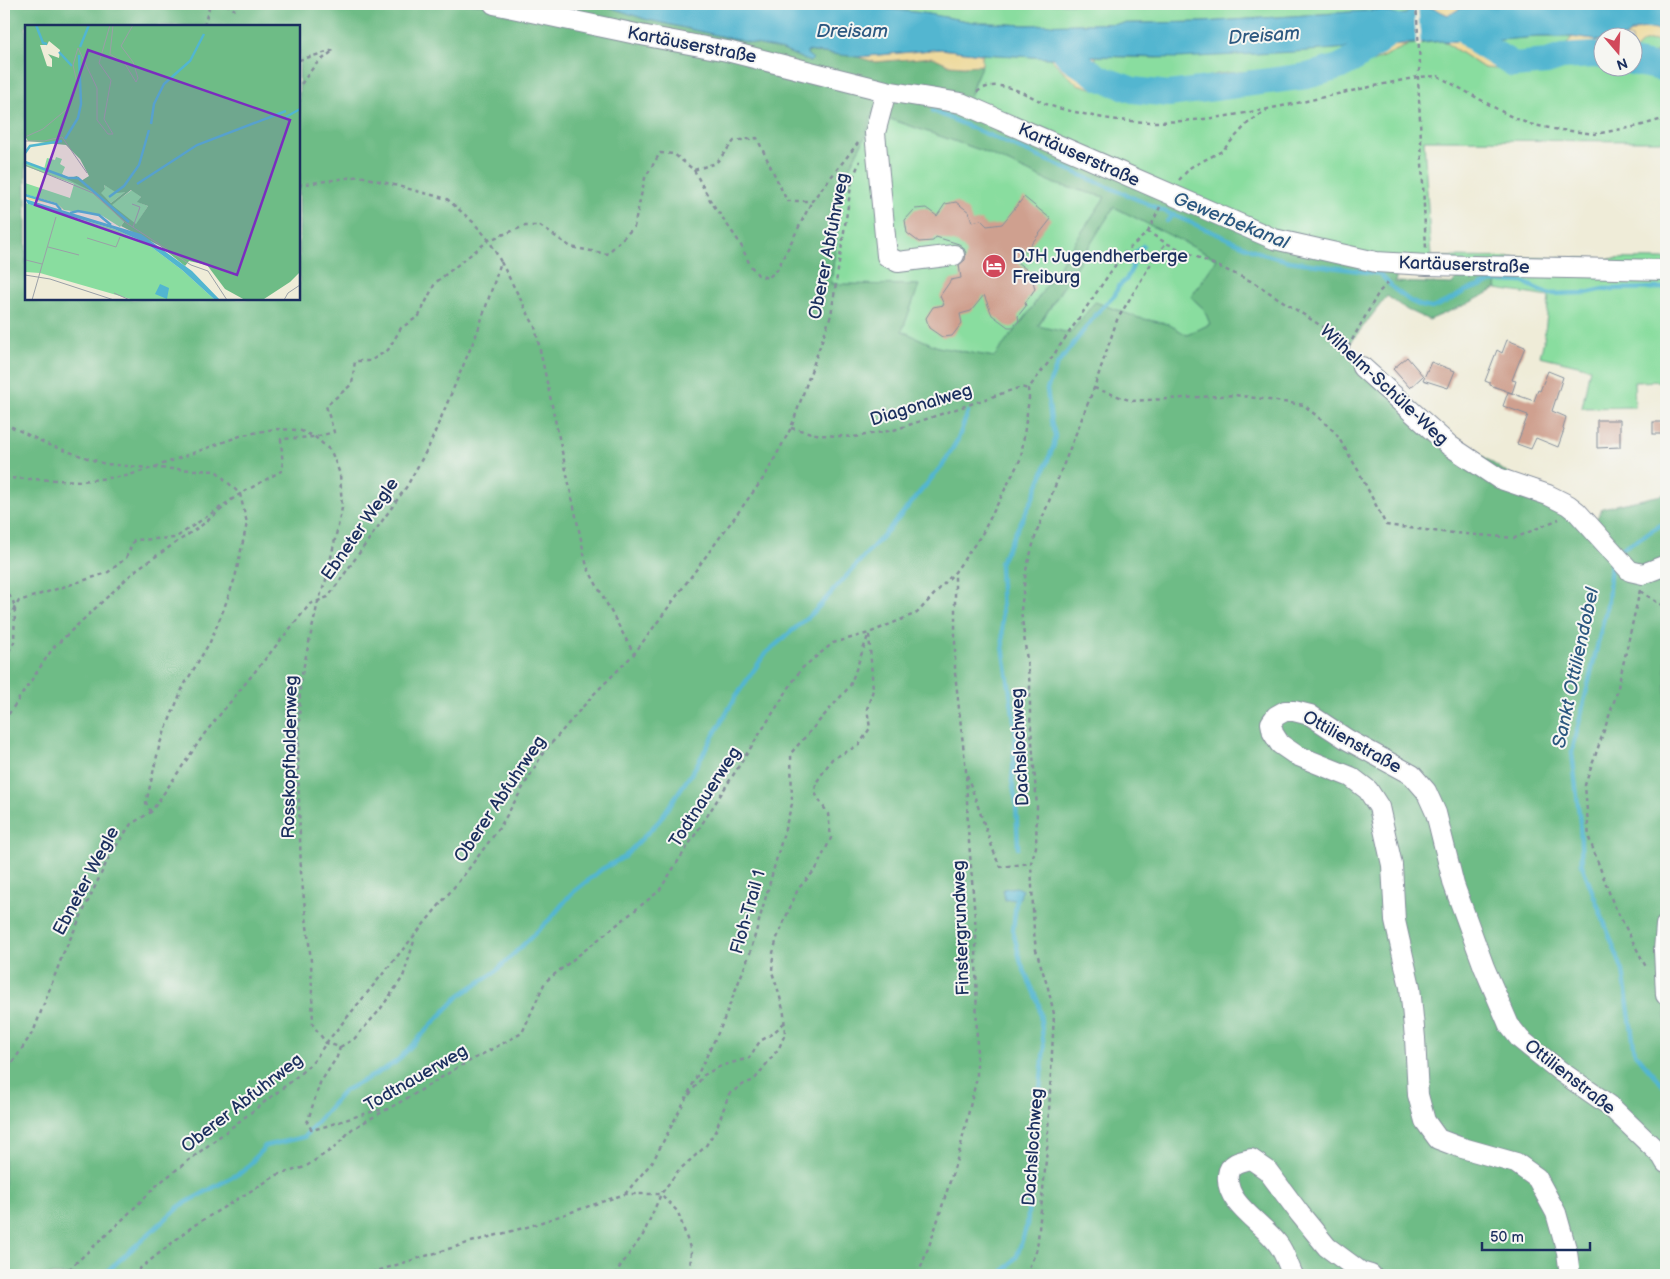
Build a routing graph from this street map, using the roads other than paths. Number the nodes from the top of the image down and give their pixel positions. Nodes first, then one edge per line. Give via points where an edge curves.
1 (494, 4) edge
2 (886, 91) junction
3 (954, 255) dead end
4 (1666, 270) edge
5 (1362, 367) road end
6 (1666, 565) edge
7 (1666, 925) edge
8 (1666, 991) edge
9 (1666, 995) edge
10 (1666, 1162) edge
11 (1293, 1275) edge
12 (1372, 1275) edge
13 (1570, 1275) edge

1 - 2 street, Kartäuserstraße via 727,51
2 - 3 street via 872,136 887,256 898,262
2 - 4 street, Kartäuserstraße via 961,103 1166,196 1274,239 1376,262
5 - 6 street, Wilhelm-Schüle-Weg via 1450,446 1498,478 1568,505 1641,582
7 - 8 street
8 - 9 street
10 - 13 street, Ottilienstraße via 1608,1104 1560,1071 1520,1039 1509,1025 1454,885 1436,813 1426,791 1412,774 1348,740 1310,715 1294,711 1276,716 1271,723 1280,744 1296,755 1351,777 1368,790 1379,807 1392,865 1395,921 1410,987 1418,1095 1425,1121 1438,1139 1516,1163 1537,1178 1556,1213
11 - 12 street via 1279,1244 1232,1197 1227,1184 1228,1171 1237,1162 1251,1160 1267,1170 1327,1247 1362,1272

